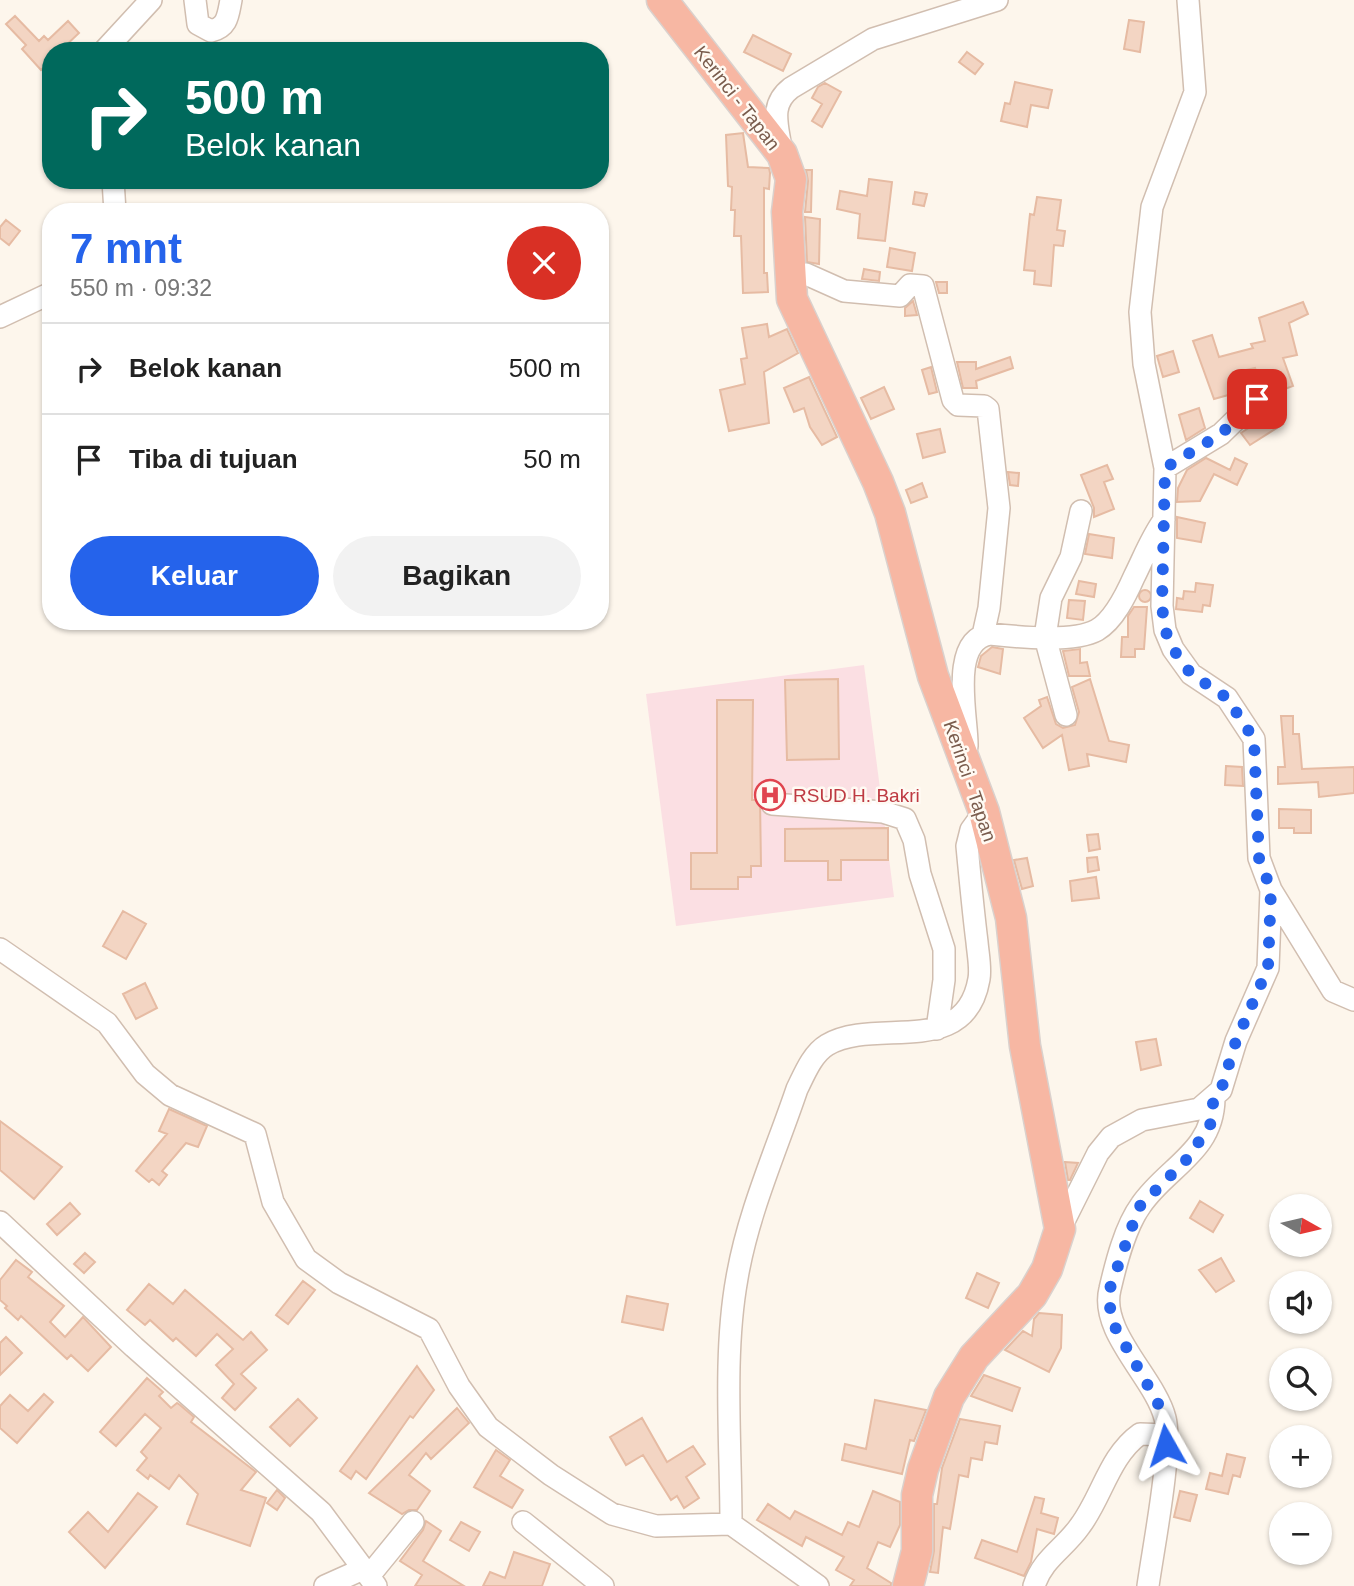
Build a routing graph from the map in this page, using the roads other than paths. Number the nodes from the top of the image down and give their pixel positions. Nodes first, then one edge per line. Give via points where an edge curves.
1 (151, 0) edge
2 (195, 0) edge
3 (232, 0) edge
4 (662, 0) edge
5 (997, 0) edge
6 (1188, 0) edge
7 (112, 42) edge
8 (782, 154) junction
9 (789, 279) junction
10 (42, 297) edge
11 (0, 317) edge
12 (1257, 399) dead end
13 (1165, 468) junction
14 (1081, 511) dead end
15 (1166, 518) junction
16 (993, 635) junction
17 (1041, 637) junction
18 (1066, 715) dead end
19 (966, 766) junction
20 (772, 804) dead end
21 (984, 812) junction
22 (1271, 890) junction
23 (0, 949) edge
24 (1354, 1000) edge
25 (937, 1029) junction
26 (1213, 1100) junction
27 (0, 1222) edge
28 (1060, 1229) junction
29 (1167, 1435) junction
30 (413, 1522) dead end
31 (523, 1522) dead end
32 (731, 1524) junction
33 (372, 1581) edge
34 (325, 1586) edge
35 (603, 1586) edge
36 (818, 1586) edge
37 (908, 1586) edge
38 (1034, 1586) edge
39 (1148, 1586) edge

1 - 7 street
2 - 3 street via 198,24 211,31 226,22
4 - 8 highway, Kerinci - Tapan
5 - 8 street via 873,38 791,88 780,96 775,120
6 - 13 street via 1195,92 1152,208 1140,312 1144,363
8 - 9 highway, Kerinci - Tapan via 791,178
9 - 16 street via 806,274 844,291 900,296 909,285 923,286 953,400 988,410 999,508 989,608
9 - 19 highway, Kerinci - Tapan via 792,299 890,513 926,653
10 - 11 street
12 - 13 street via 1221,434
13 - 15 street
14 - 17 street via 1071,557 1051,598
15 - 17 street via 1107,621 1085,635
15 - 22 street via 1165,630 1191,674 1227,698 1254,739 1259,858
16 - 17 street
16 - 19 street via 973,644 962,677
17 - 18 street
19 - 21 highway, Kerinci - Tapan
20 - 25 street via 883,812 905,819 944,949
21 - 25 street via 971,830 967,846 980,977 959,1020
21 - 28 highway, Kerinci - Tapan via 1011,918 1025,1046
22 - 24 street via 1333,991
22 - 26 street via 1268,968
23 - 32 street via 107,1023 158,1087 255,1134 273,1202 306,1259 339,1283 429,1329 459,1386 488,1427 551,1475 625,1520 656,1526
25 - 32 street via 843,1038 824,1046 797,1089 745,1240 736,1280 731,1345
26 - 28 street via 1199,1109 1134,1123 1111,1137 1098,1153
26 - 29 street via 1213,1120 1198,1146 1139,1207 1109,1291 1111,1320 1159,1403
27 - 33 street via 321,1512
28 - 37 highway, Kerinci - Tapan via 1047,1269 1032,1295 974,1357 950,1397 917,1495 917,1552
29 - 38 street via 1140,1434 1122,1452 1086,1519 1040,1568
29 - 39 street
30 - 33 street
31 - 35 street
32 - 36 street
33 - 34 street

